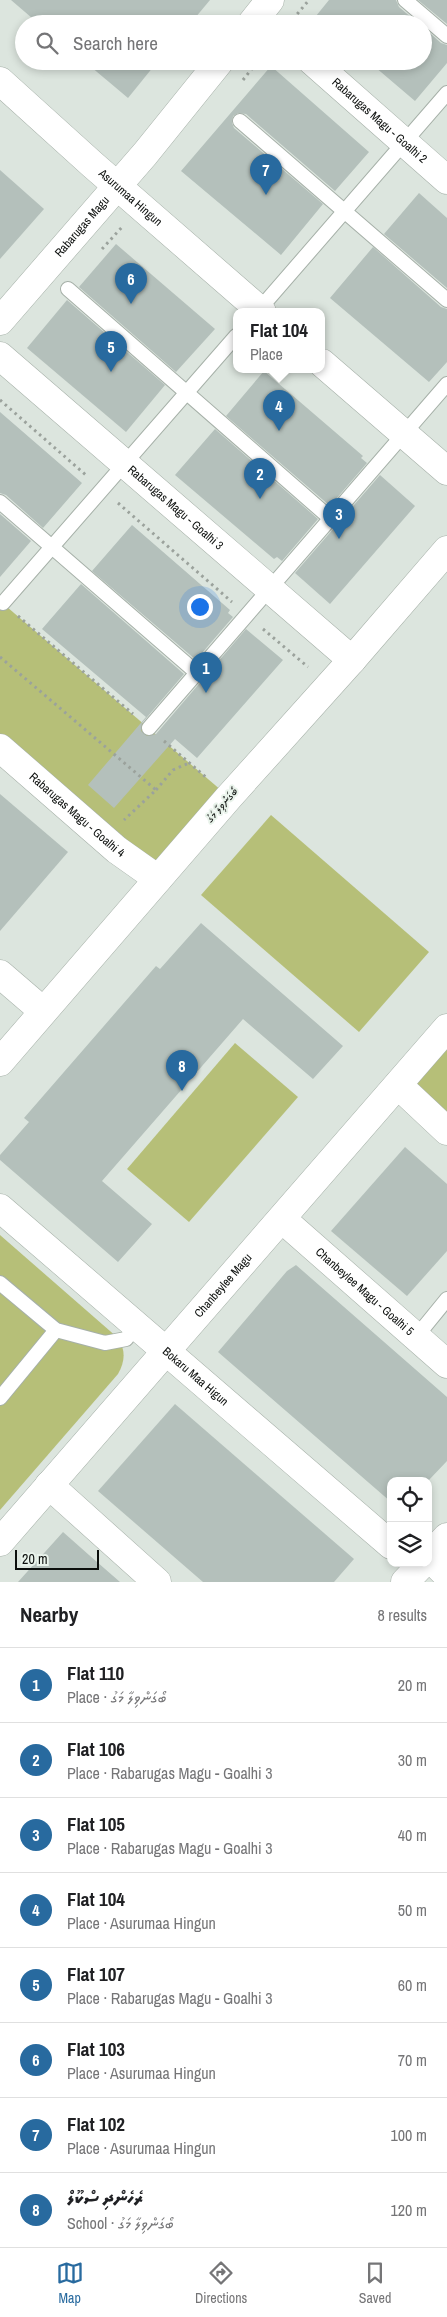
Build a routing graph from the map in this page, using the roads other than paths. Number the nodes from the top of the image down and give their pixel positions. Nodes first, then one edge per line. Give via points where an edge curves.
1 (405, 0) edge
2 (422, 15) edge
3 (432, 23) edge
4 (447, 36) edge
5 (213, 70) edge
6 (322, 70) edge
7 (0, 80) edge
8 (447, 93) edge
9 (240, 121) dead end
10 (404, 143) junction
11 (447, 180) edge
12 (117, 186) junction
13 (345, 212) junction
14 (68, 289) dead end
15 (447, 300) edge
16 (256, 308) edge
17 (262, 308) edge
18 (0, 321) edge
19 (233, 339) edge
20 (0, 356) edge
21 (325, 366) edge
22 (447, 384) edge
23 (187, 393) junction
24 (403, 434) junction
25 (125, 464) junction
26 (447, 471) edge
27 (0, 502) edge
28 (330, 518) junction
29 (52, 547) junction
30 (447, 550) edge
31 (270, 588) junction
32 (2, 603) road end
33 (352, 660) junction
34 (197, 673) junction
35 (149, 728) road end
36 (0, 748) edge
37 (158, 879) junction
38 (0, 974) edge
39 (43, 1011) junction
40 (447, 1028) edge
41 (0, 1062) edge
42 (398, 1085) junction
43 (447, 1131) edge
44 (0, 1208) edge
45 (282, 1219) junction
46 (0, 1283) edge
47 (447, 1299) edge
48 (136, 1326) junction
49 (56, 1330) junction
50 (416, 1336) junction
51 (165, 1351) junction
52 (447, 1364) edge
53 (0, 1398) edge
54 (49, 1485) junction
55 (447, 1537) edge
56 (0, 1542) edge
57 (387, 1542) edge
58 (432, 1552) edge
59 (425, 1567) edge
60 (447, 1575) edge
61 (157, 1582) edge

1 - 2 lane
3 - 4 lane
5 - 12 street, Rabarugas Magu
6 - 10 street, Rabarugas Magu - Goalhi 2
7 - 12 street, Asurumaa Hingun
8 - 10 lane
9 - 13 lane
10 - 11 street, Rabarugas Magu - Goalhi 2
10 - 13 lane
12 - 16 street, Asurumaa Hingun
12 - 18 street, Rabarugas Magu
13 - 15 lane
13 - 17 lane
14 - 23 lane
19 - 23 lane
20 - 25 street, Rabarugas Magu - Goalhi 3
21 - 24 street
22 - 24 lane
23 - 25 lane
23 - 28 lane
24 - 26 street
24 - 28 lane
25 - 29 lane
25 - 31 street, Rabarugas Magu - Goalhi 3
27 - 29 lane
28 - 31 lane
29 - 32 lane
29 - 34 lane
30 - 33 street, ބޯގަންވިލާ މަގު
31 - 33 street, Rabarugas Magu - Goalhi 3
31 - 34 lane
33 - 37 street, ބޯގަންވިލާ މަގު
34 - 35 lane
36 - 37 street, Rabarugas Magu - Goalhi 4 via 117,850
37 - 39 street, ބޯގަންވިލާ މަގު
38 - 39 street
39 - 41 street, ބޯގަންވިލާ މަގު
40 - 42 street, Chanbeylee Magu
42 - 43 street
42 - 45 street, Chanbeylee Magu
44 - 48 street, Bokaru Maa Higun
45 - 50 street, Chanbeylee Magu - Goalhi 5
45 - 51 street, Chanbeylee Magu
46 - 49 lane
47 - 50 lane
48 - 49 lane via 126,1340 105,1343
48 - 51 street, Bokaru Maa Higun
49 - 53 lane
50 - 52 street, Chanbeylee Magu - Goalhi 5
51 - 54 street, Chanbeylee Magu
51 - 57 street, Bokaru Maa Higun
54 - 56 street, Chanbeylee Magu
54 - 61 street
55 - 58 street
59 - 60 street

